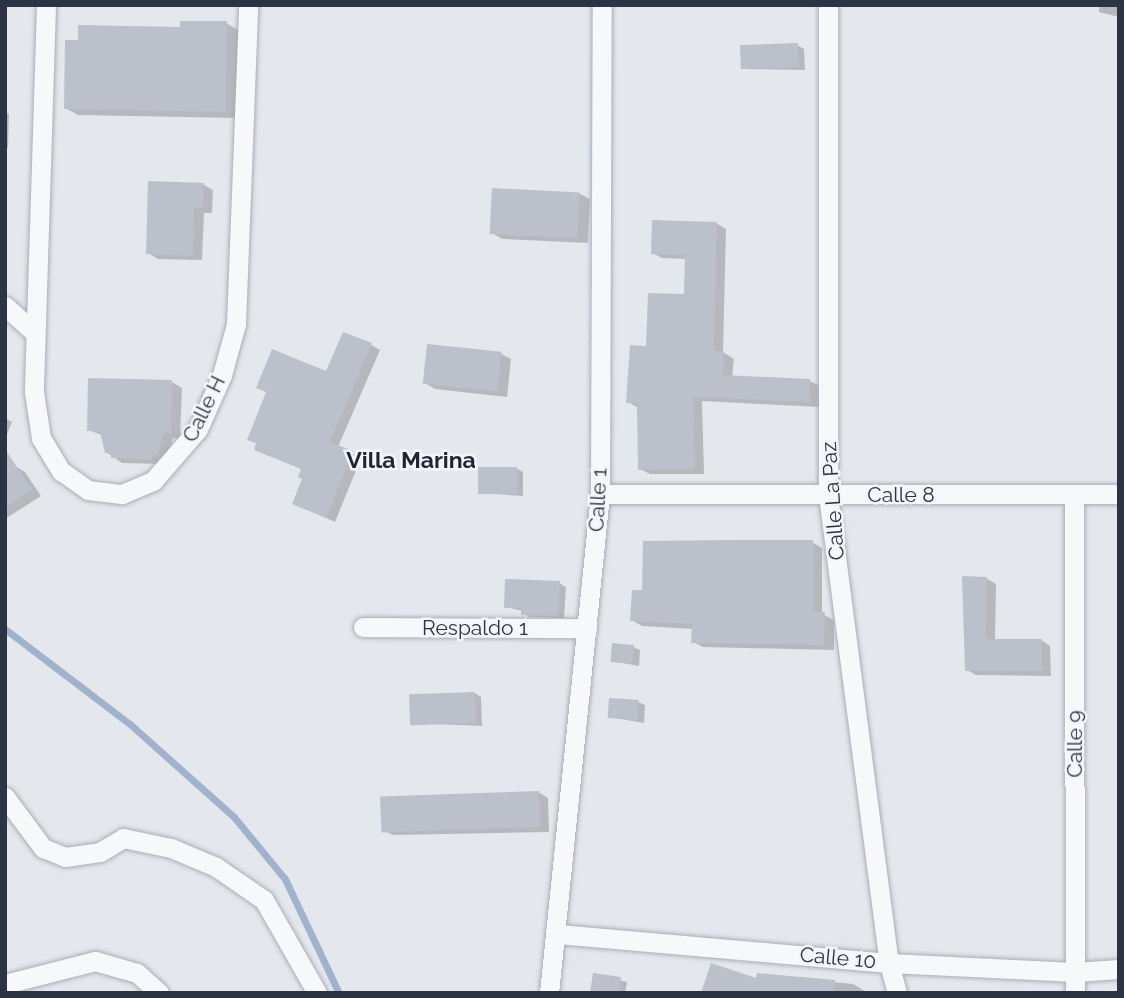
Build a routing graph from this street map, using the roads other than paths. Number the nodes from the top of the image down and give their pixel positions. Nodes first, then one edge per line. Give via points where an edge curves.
1 (46, 5) edge
2 (248, 5) edge
3 (602, 5) edge
4 (828, 5) edge
5 (5, 306) edge
6 (33, 331) junction
7 (600, 494) junction
8 (1119, 494) edge
9 (828, 495) junction
10 (1074, 495) junction
11 (363, 627) dead end
12 (587, 628) junction
13 (5, 797) edge
14 (558, 934) junction
15 (889, 963) junction
16 (1119, 969) edge
17 (1075, 972) junction
18 (5, 984) edge
19 (36, 984) edge
20 (159, 993) edge
21 (317, 993) edge
22 (549, 993) edge
23 (897, 993) edge
24 (1075, 993) edge

1 - 6 street, Calle H
2 - 6 street, Calle H via 236,324 222,375 198,429 179,457 153,481 122,494 88,490 61,471 41,438 34,392
3 - 7 street, Calle 1
4 - 9 street, Calle La Paz
5 - 6 street
7 - 9 street, Calle 8
7 - 12 street, Calle 1
8 - 10 street, Calle 8
9 - 10 street, Calle 8
9 - 15 street, Calle La Paz
10 - 17 street, Calle 9
11 - 12 street, Respaldo 1
12 - 14 street, Calle 1
13 - 21 street via 43,848 65,857 100,852 122,838 171,848 216,867 264,900
14 - 15 street, Calle 10
14 - 22 street, Calle 1
15 - 17 street, Calle 10
15 - 23 street, Calle La Paz
16 - 17 street, Calle 10
17 - 24 street, Calle 9
18 - 19 street
19 - 20 street via 95,961 137,973

